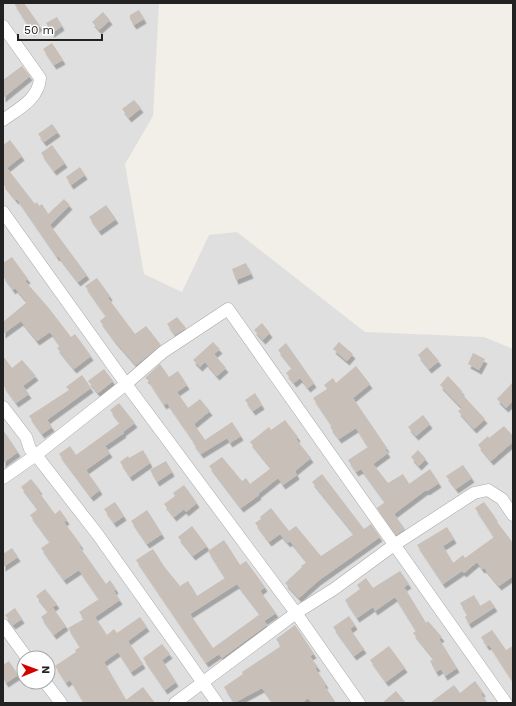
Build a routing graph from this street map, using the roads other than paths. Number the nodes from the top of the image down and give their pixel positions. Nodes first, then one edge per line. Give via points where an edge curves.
1 (3, 26) edge
2 (3, 120) edge
3 (3, 212) edge
4 (126, 384) junction
5 (3, 407) edge
6 (36, 455) junction
7 (3, 478) edge
8 (513, 515) edge
9 (394, 545) junction
10 (296, 613) junction
11 (3, 625) edge
12 (21, 650) edge
13 (202, 682) junction
14 (51, 690) edge
15 (61, 703) edge
16 (175, 703) edge
17 (217, 703) edge
18 (359, 703) edge
19 (506, 703) edge

1 - 2 street via 40,78 31,100
3 - 4 street
4 - 6 street
4 - 9 street via 163,352 228,309
4 - 10 street
5 - 6 street
6 - 7 street
6 - 13 street via 98,535
8 - 9 street via 502,499 488,490 474,493
9 - 10 street
9 - 19 street
10 - 13 street
10 - 18 street
11 - 12 street
13 - 16 street
13 - 17 street
14 - 15 street

